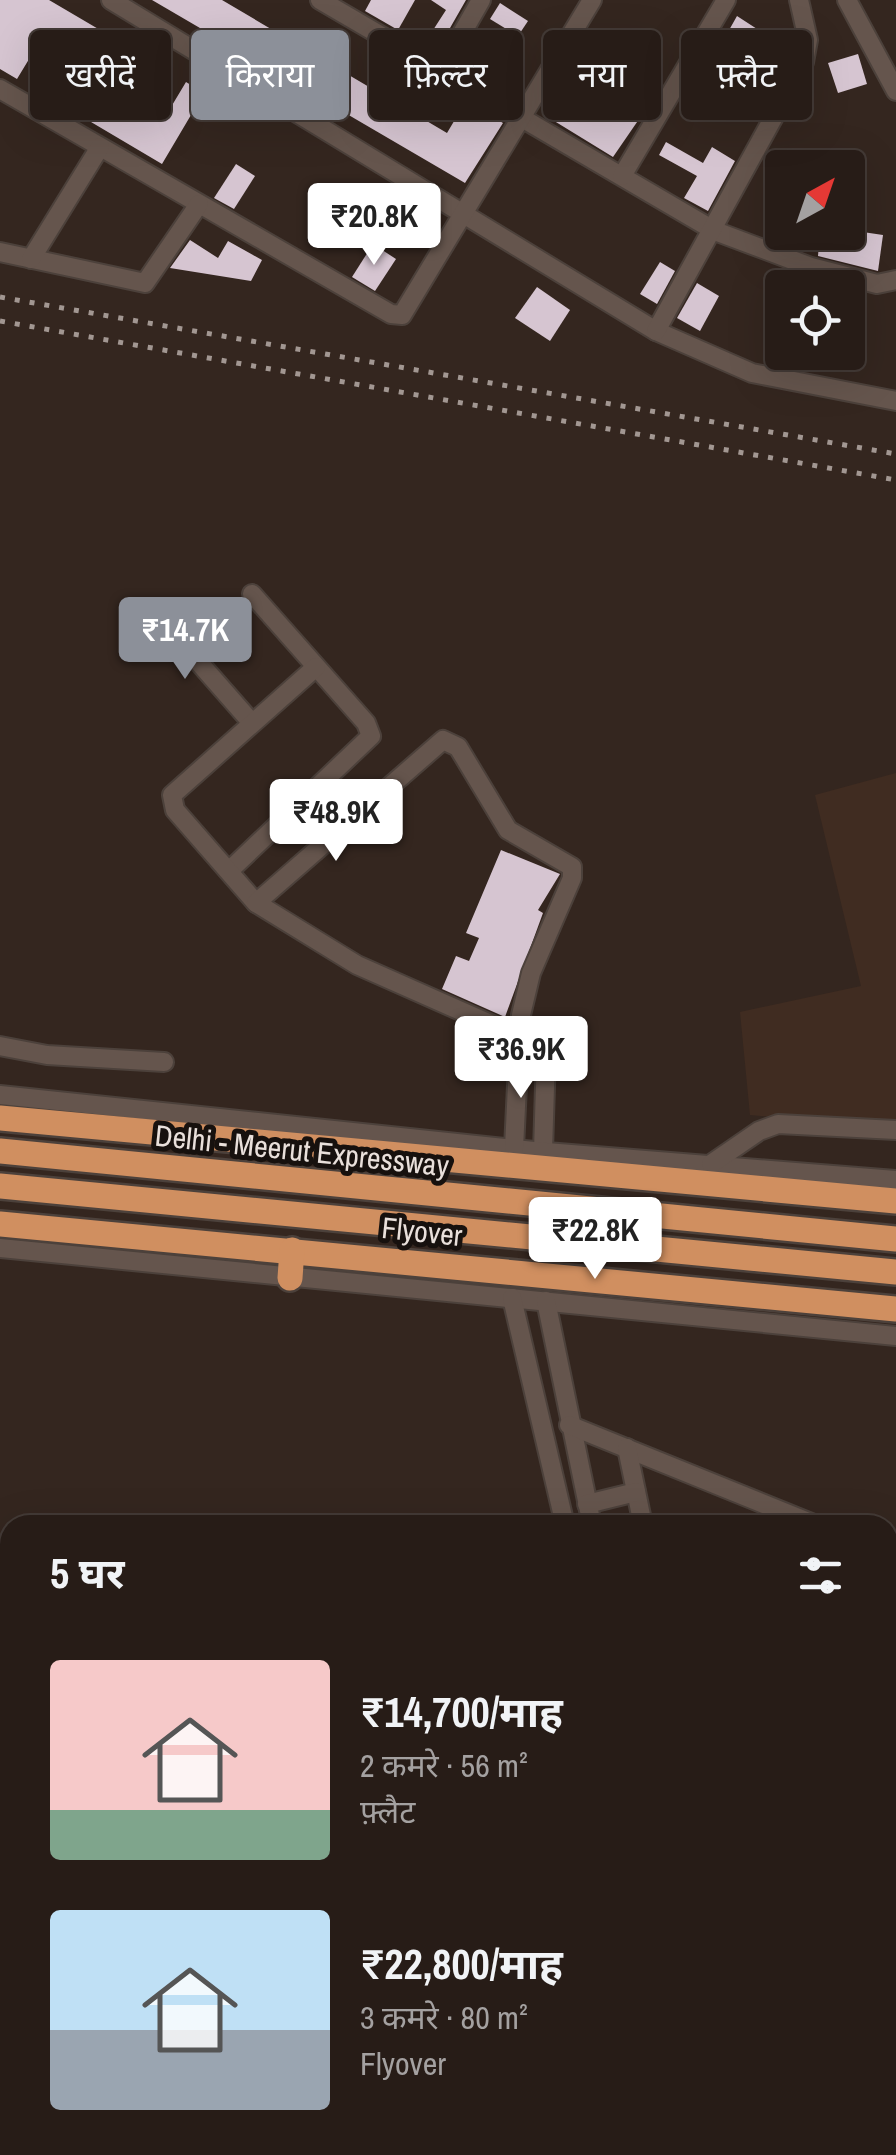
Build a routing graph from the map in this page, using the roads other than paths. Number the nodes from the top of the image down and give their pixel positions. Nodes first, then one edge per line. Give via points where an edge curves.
1 (111, 0) edge
2 (320, 0) edge
3 (481, 0) edge
4 (592, 0) edge
5 (726, 0) edge
6 (798, 0) edge
7 (847, 0) edge
8 (341, 5) edge
9 (379, 30) edge
10 (464, 30) edge
11 (896, 91) edge
12 (2, 94) edge
13 (525, 117) junction
14 (100, 147) junction
15 (622, 176) junction
16 (199, 204) junction
17 (466, 216) junction
18 (715, 231) junction
19 (0, 252) edge
20 (31, 259) junction
21 (896, 280) edge
22 (656, 331) junction
23 (896, 400) edge
24 (252, 594) dead end
25 (153, 610) dead end
26 (316, 667) junction
27 (252, 723) junction
28 (230, 870) junction
29 (256, 903) junction
30 (520, 1037) junction
31 (0, 1046) edge
32 (164, 1062) dead end
33 (0, 1095) edge
34 (215, 1117) junction
35 (0, 1118) edge
36 (896, 1130) edge
37 (191, 1135) junction
38 (514, 1148) junction
39 (543, 1151) junction
40 (0, 1152) edge
41 (459, 1152) junction
42 (711, 1164) junction
43 (896, 1180) edge
44 (0, 1186) edge
45 (896, 1200) edge
46 (0, 1224) edge
47 (896, 1239) edge
48 (0, 1248) edge
49 (292, 1250) junction
50 (896, 1272) edge
51 (290, 1278) junction
52 (512, 1298) junction
53 (546, 1301) junction
54 (896, 1309) edge
55 (896, 1336) edge
56 (569, 1425) junction
57 (627, 1448) junction
58 (636, 1492) junction
59 (587, 1504) junction
60 (563, 1515) edge
61 (590, 1515) edge
62 (641, 1515) edge
63 (791, 1515) edge

1 - 17 street
2 - 8 street
3 - 10 street
4 - 13 street
5 - 15 street
6 - 18 street via 808,40 804,62
7 - 11 street
8 - 9 street
12 - 14 street
13 - 15 street
13 - 17 street
14 - 16 street
14 - 20 street
15 - 18 street
16 - 17 street via 402,315
16 - 20 street via 145,283
17 - 22 street
18 - 21 street via 811,267 877,284
18 - 22 street
19 - 20 street
22 - 23 street via 752,373
24 - 26 street
25 - 27 street
26 - 27 street
26 - 28 street via 371,736
27 - 28 street via 172,795 175,810
28 - 29 street
29 - 30 street via 357,966
29 - 30 street via 443,740 454,742 508,830 572,867 521,1015 509,1020
30 - 38 street
30 - 39 street via 546,1054
31 - 32 street
33 - 34 street
34 - 37 highway
34 - 41 street
35 - 37 highway
36 - 42 street via 778,1124
37 - 41 highway
38 - 39 street
38 - 41 street
39 - 42 street
40 - 47 highway, Delhi - Meerut Expressway
41 - 45 highway
42 - 43 street
44 - 50 highway
46 - 49 highway, Flyover
48 - 51 street
49 - 51 highway
49 - 54 highway, Flyover
51 - 52 street
52 - 53 street
52 - 60 street
53 - 55 street
53 - 56 street
56 - 57 street
56 - 59 street
57 - 58 street
57 - 63 street
58 - 59 street
58 - 62 street
59 - 61 street

